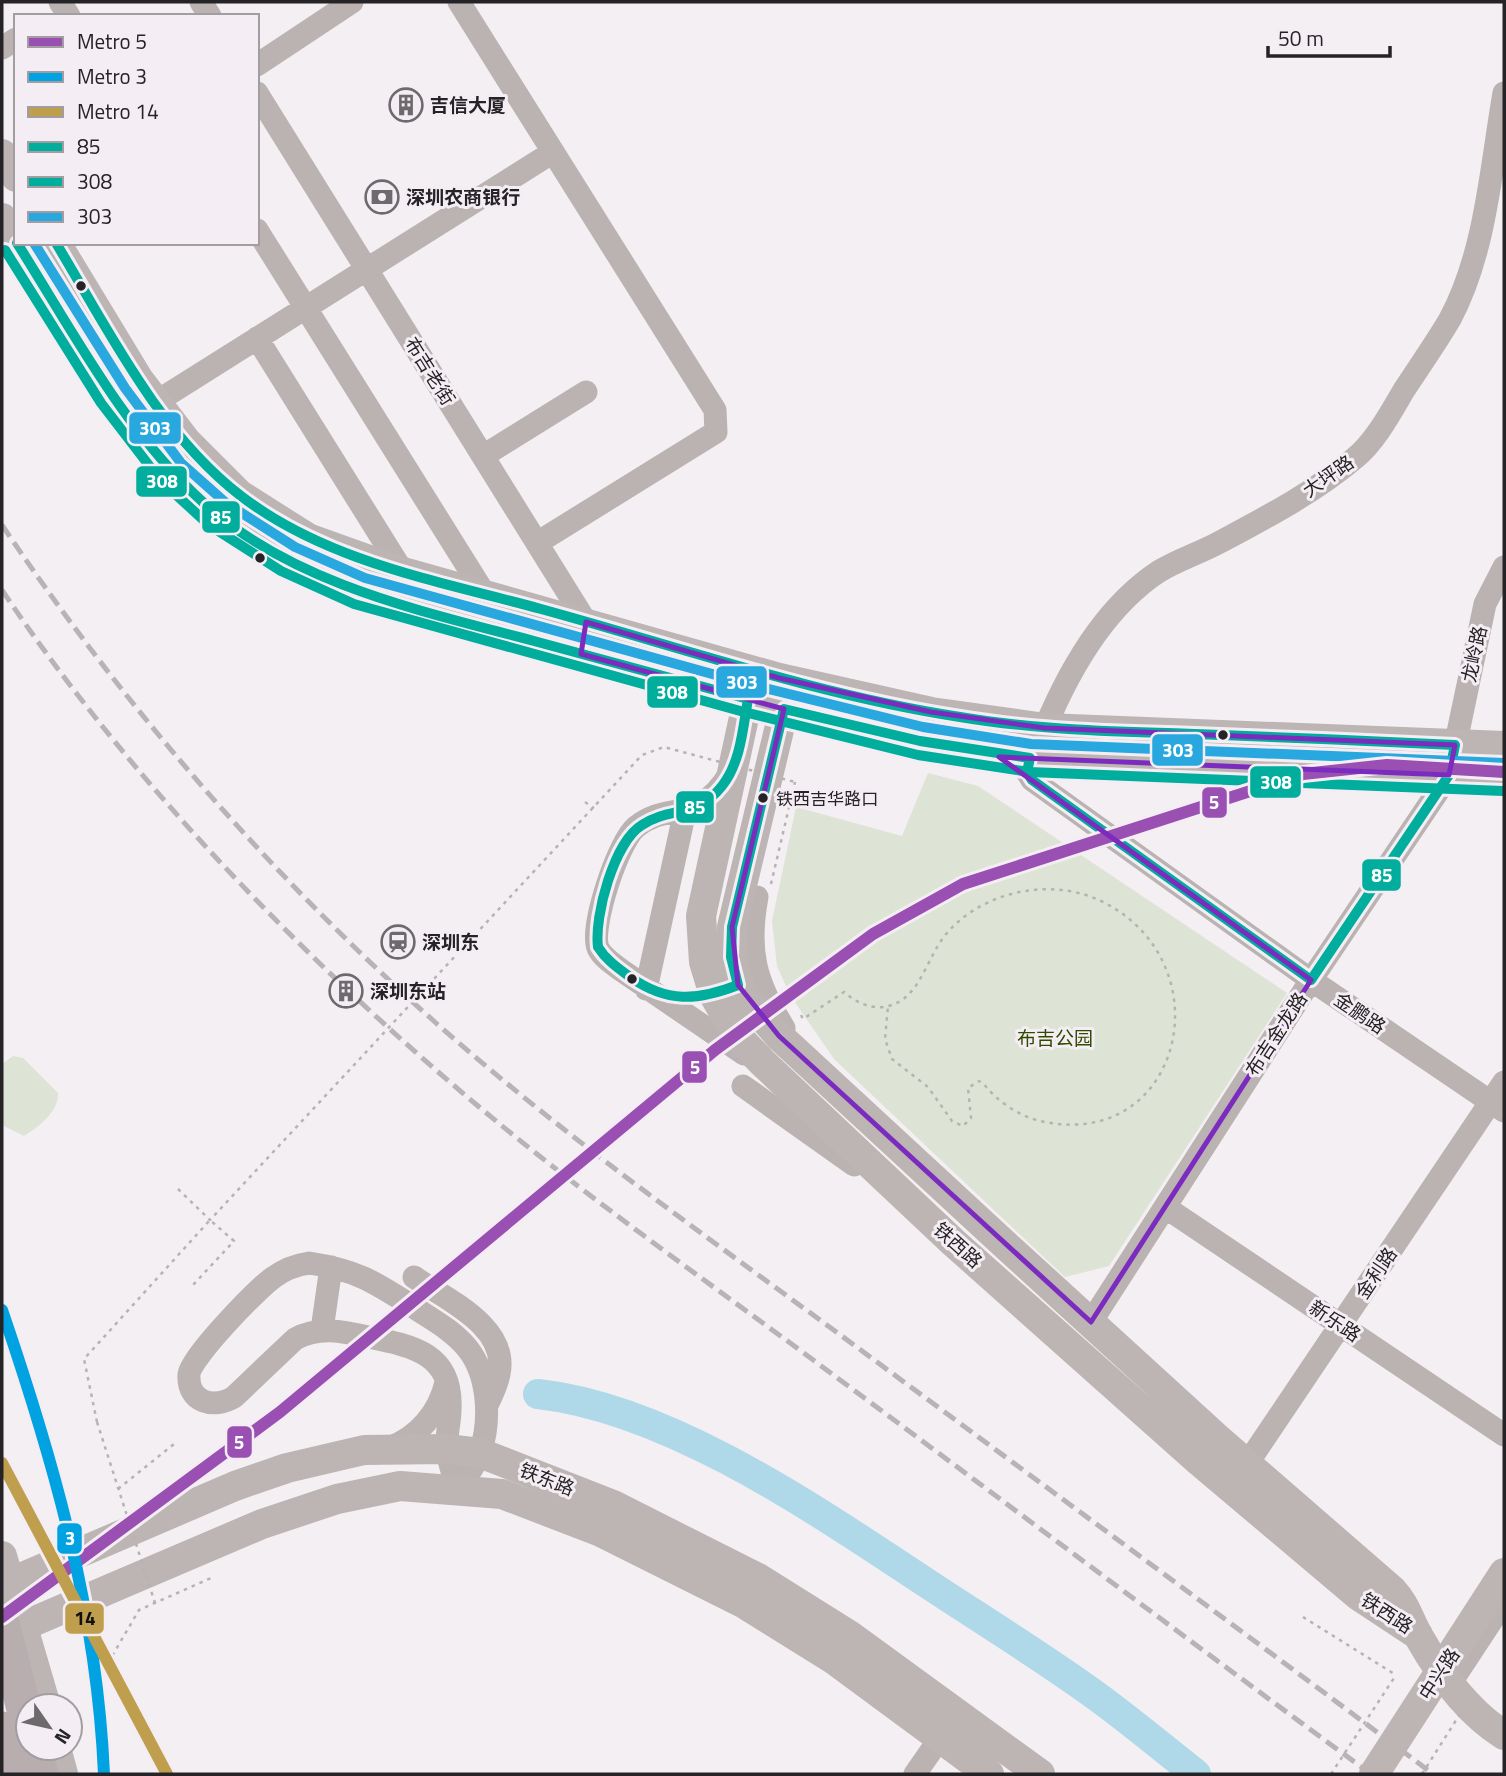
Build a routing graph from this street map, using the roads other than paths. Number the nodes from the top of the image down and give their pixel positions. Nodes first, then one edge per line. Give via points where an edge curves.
1 (352, 2) edge
2 (459, 2) edge
3 (259, 64) edge
4 (1504, 93) edge
5 (259, 96) edge
6 (553, 152) junction
7 (2, 154) edge
8 (14, 174) edge
9 (2, 218) edge
10 (259, 233) edge
11 (14, 237) edge
12 (19, 245) edge
13 (57, 245) edge
14 (367, 269) junction
15 (306, 308) junction
16 (257, 338) junction
17 (586, 392) dead end
18 (156, 402) junction
19 (483, 456) junction
20 (537, 543) junction
21 (1504, 567) edge
22 (403, 572) junction
23 (486, 596) junction
24 (586, 622) junction
25 (581, 653) junction
26 (748, 699) junction
27 (784, 709) junction
28 (1045, 729) junction
29 (1455, 745) junction
30 (1504, 746) edge
31 (1030, 758) junction
32 (732, 771) junction
33 (1449, 775) junction
34 (1504, 777) edge
35 (685, 811) junction
36 (764, 895) road end
37 (1311, 980) junction
38 (646, 989) junction
39 (726, 990) junction
40 (802, 1057) junction
41 (1504, 1082) edge
42 (784, 1083) junction
43 (743, 1086) dead end
44 (1498, 1107) edge
45 (1165, 1207) junction
46 (953, 1242) junction
47 (331, 1267) junction
48 (414, 1277) dead end
49 (1091, 1322) junction
50 (1341, 1325) junction
51 (323, 1330) junction
52 (446, 1379) junction
53 (486, 1408) junction
54 (1504, 1435) edge
55 (389, 1448) junction
56 (447, 1449) junction
57 (1208, 1450) junction
58 (480, 1453) junction
59 (1247, 1464) junction
60 (458, 1490) junction
61 (1504, 1573) edge
62 (4, 1575) edge
63 (1504, 1581) edge
64 (1504, 1602) edge
65 (1504, 1611) edge
66 (9, 1624) edge
67 (1418, 1634) junction
68 (1447, 1679) junction
69 (22, 1692) edge
70 (40, 1692) edge
71 (2, 1729) edge
72 (1504, 1735) edge
73 (940, 1738) junction
74 (11, 1774) edge
75 (915, 1774) edge
76 (989, 1774) edge
77 (1040, 1774) edge
78 (1374, 1774) edge
79 (1399, 1774) edge

1 - 3 street
2 - 6 street
4 - 28 street, 大坪路 via 1478,237 1464,286 1450,318 1393,408 1358,456 1330,478 1159,572 1124,601 1081,656
5 - 14 street, 布吉老街
6 - 14 street
6 - 20 street via 715,410 716,432
7 - 8 main road
9 - 11 main road
10 - 15 street
12 - 25 main road via 113,396 172,472 217,514 288,559 360,591
13 - 18 main road
14 - 15 street
14 - 19 street, 布吉老街
15 - 16 street
15 - 23 street
16 - 18 street
16 - 22 street
17 - 19 street
18 - 22 main road via 240,495 308,538
19 - 20 street, 布吉老街
20 - 24 street, 布吉老街
21 - 29 street, 龙岭路 via 1485,604
22 - 23 main road
23 - 24 main road
24 - 25 street
24 - 28 main road via 792,681 931,712
25 - 26 main road
26 - 27 main road
26 - 32 main road, 铁西路
27 - 31 main road via 920,741
27 - 39 main road, 铁西路 via 732,927
28 - 29 main road
29 - 30 main road
29 - 33 street, 布吉金龙路
31 - 33 main road
31 - 37 street, 金鹏路 via 1027,772 1032,780
32 - 35 street via 708,801
32 - 39 main road, 铁西路 via 701,916 704,961
33 - 34 main road
33 - 37 street, 布吉金龙路
35 - 38 street
35 - 38 street via 647,820 626,838 613,863 598,927 600,951
36 - 40 street via 752,932 754,964 769,1003
37 - 44 street, 金鹏路
37 - 45 street, 布吉金龙路
38 - 39 street via 681,1001
38 - 42 street
39 - 40 main road, 铁西路
39 - 42 main road, 铁西路 via 738,1037
40 - 49 main road, 铁西路
41 - 44 street, 金利路
42 - 46 main road, 铁西路
43 - 46 street
44 - 50 street, 金利路
45 - 49 street, 布吉金龙路
45 - 50 street, 新乐路
46 - 57 main road, 铁西路
47 - 51 street
47 - 51 street via 294,1265 265,1284 196,1359 189,1374 192,1386 200,1399 222,1404 295,1339
47 - 53 street via 366,1276 457,1338 475,1359
48 - 53 street via 476,1319 494,1340 500,1372
49 - 57 main road, 铁西路
50 - 54 street, 新乐路
50 - 59 street, 金利路
51 - 52 street via 406,1344 435,1361
52 - 55 street via 425,1424 403,1443
52 - 56 street via 451,1408
53 - 58 street
55 - 56 main road, 铁东路
55 - 62 main road, 铁东路 via 337,1455 235,1486
56 - 58 main road, 铁东路
56 - 60 street
57 - 59 main road, 铁西路
57 - 67 main road, 铁西路 via 1359,1596
58 - 60 street
58 - 77 main road, 铁东路 via 613,1505 758,1578 849,1634
59 - 67 main road, 铁西路 via 1392,1590
60 - 66 main road, 铁东路 via 400,1486 313,1506
60 - 73 main road, 铁东路 via 502,1494 527,1503 601,1532 696,1578 833,1659
61 - 78 main road, 中兴路, bridge
62 - 66 main road
63 - 68 street
64 - 68 street
65 - 79 main road, 中兴路
66 - 69 highway, bridge
66 - 70 main road
67 - 68 main road
68 - 72 main road via 1468,1705
71 - 74 highway
73 - 75 street
73 - 76 main road, 铁东路

